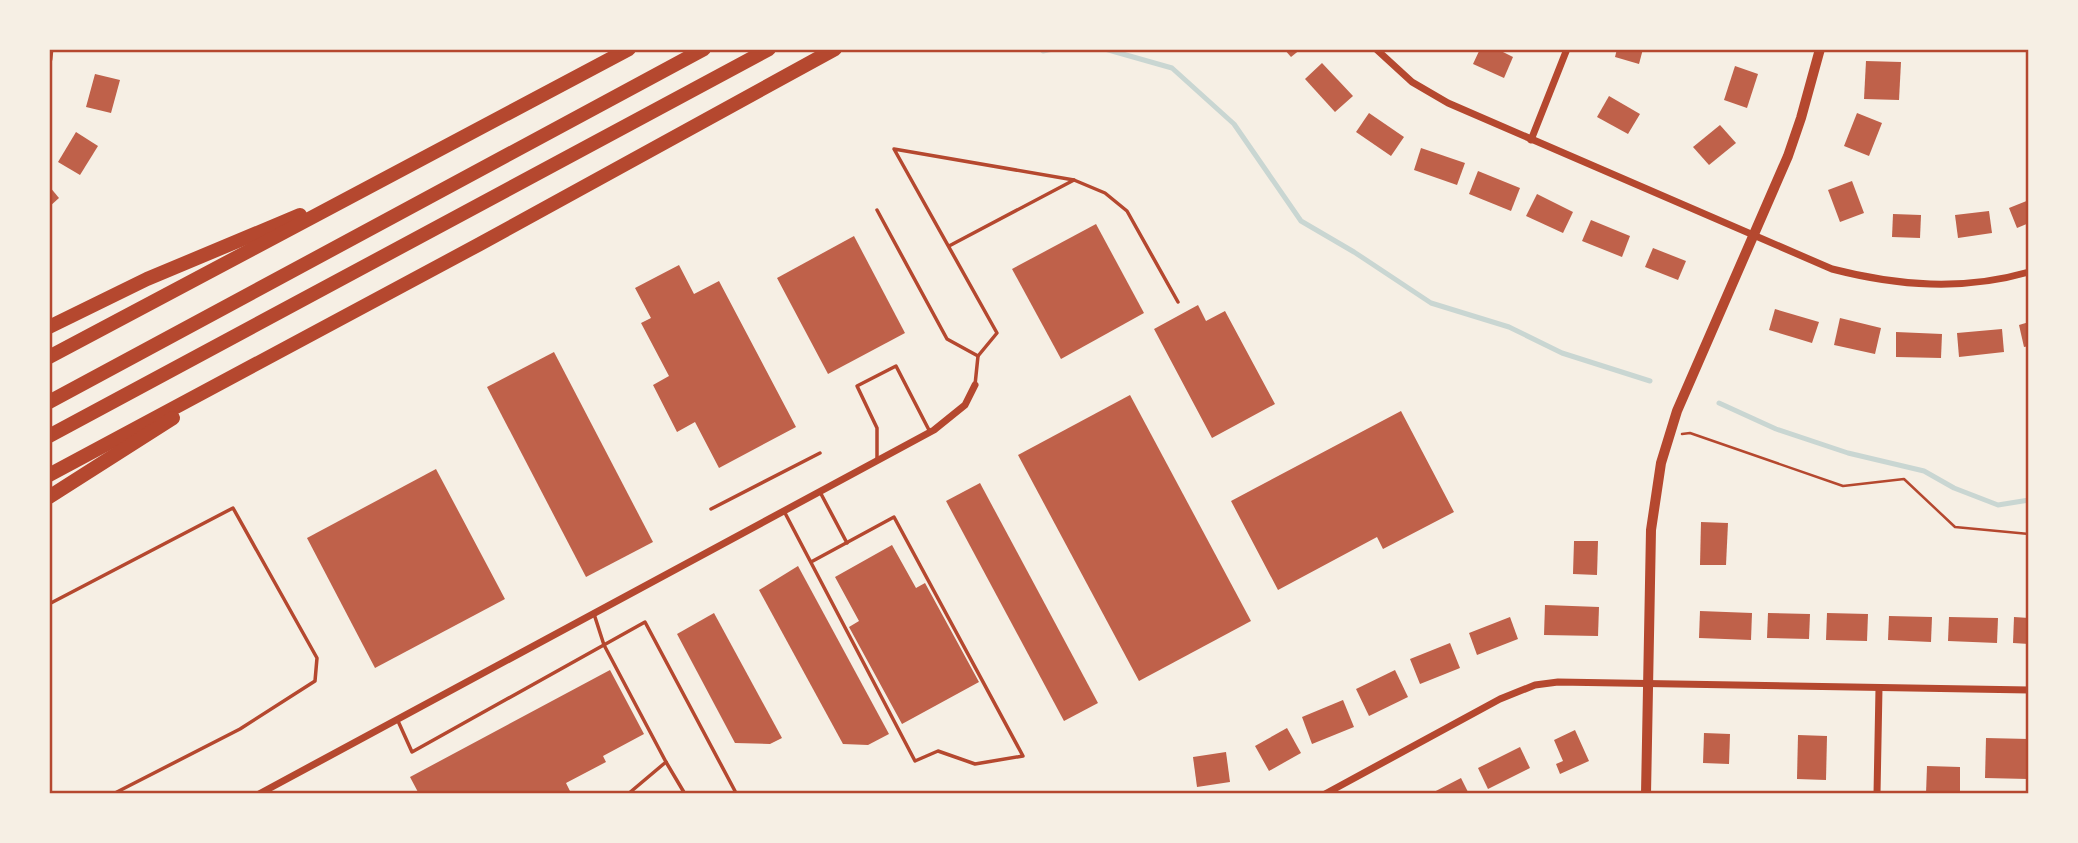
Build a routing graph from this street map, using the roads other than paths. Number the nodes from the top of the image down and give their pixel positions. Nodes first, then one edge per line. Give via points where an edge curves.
1 (50, 49) edge
2 (628, 49) edge
3 (704, 49) edge
4 (769, 49) edge
5 (835, 49) edge
6 (1376, 49) edge
7 (1567, 49) edge
8 (1819, 49) edge
9 (49, 59) edge
10 (1531, 140) junction
11 (1074, 180) junction
12 (382, 181) junction
13 (877, 210) dead end
14 (1753, 237) junction
15 (949, 246) junction
16 (2029, 272) edge
17 (1178, 302) dead end
18 (49, 327) edge
19 (278, 352) junction
20 (978, 356) junction
21 (49, 357) edge
22 (975, 385) joint
23 (49, 402) edge
24 (930, 432) junction
25 (49, 436) edge
26 (820, 453) dead end
27 (877, 460) junction
28 (49, 475) edge
29 (820, 492) junction
30 (49, 497) edge
31 (711, 509) dead end
32 (784, 511) junction
33 (846, 543) junction
34 (811, 562) junction
35 (49, 604) edge
36 (593, 613) junction
37 (604, 645) junction
38 (1648, 683) junction
39 (1879, 688) junction
40 (2029, 690) edge
41 (397, 720) junction
42 (666, 762) junction
43 (735, 791) dead end
44 (113, 794) edge
45 (259, 794) edge
46 (628, 794) edge
47 (685, 794) edge
48 (1325, 794) edge
49 (1646, 794) edge
50 (1877, 794) edge

1 - 9 street
2 - 12 highway
3 - 23 highway
4 - 25 highway
5 - 19 highway
6 - 10 street via 1426,91
7 - 10 street
8 - 14 street via 1797,130
10 - 14 street
11 - 15 lane
11 - 15 lane via 894,149
11 - 17 lane via 1105,193 1127,211
12 - 18 highway via 147,279
12 - 21 highway
13 - 20 lane via 947,339
14 - 16 street via 1832,269 1902,284 1975,283
14 - 38 street via 1668,435 1658,474 1651,530
15 - 20 lane via 998,333
19 - 28 highway
19 - 30 highway
20 - 22 lane
22 - 24 street via 965,405
24 - 27 street
24 - 27 lane via 896,366 857,386 877,428
26 - 31 lane
27 - 29 street
29 - 32 street
29 - 33 lane
32 - 34 lane
32 - 36 street
33 - 34 lane
33 - 34 lane via 894,517 1023,756 975,764 938,751 915,761
35 - 44 lane via 233,508 317,658 315,681 240,729
36 - 37 lane
36 - 41 street
37 - 41 lane via 412,752
37 - 42 lane
37 - 43 lane via 645,622
38 - 39 street
38 - 48 street via 1558,682 1516,691
38 - 49 street
39 - 40 street
39 - 50 street
41 - 45 street
42 - 46 lane
42 - 47 lane

